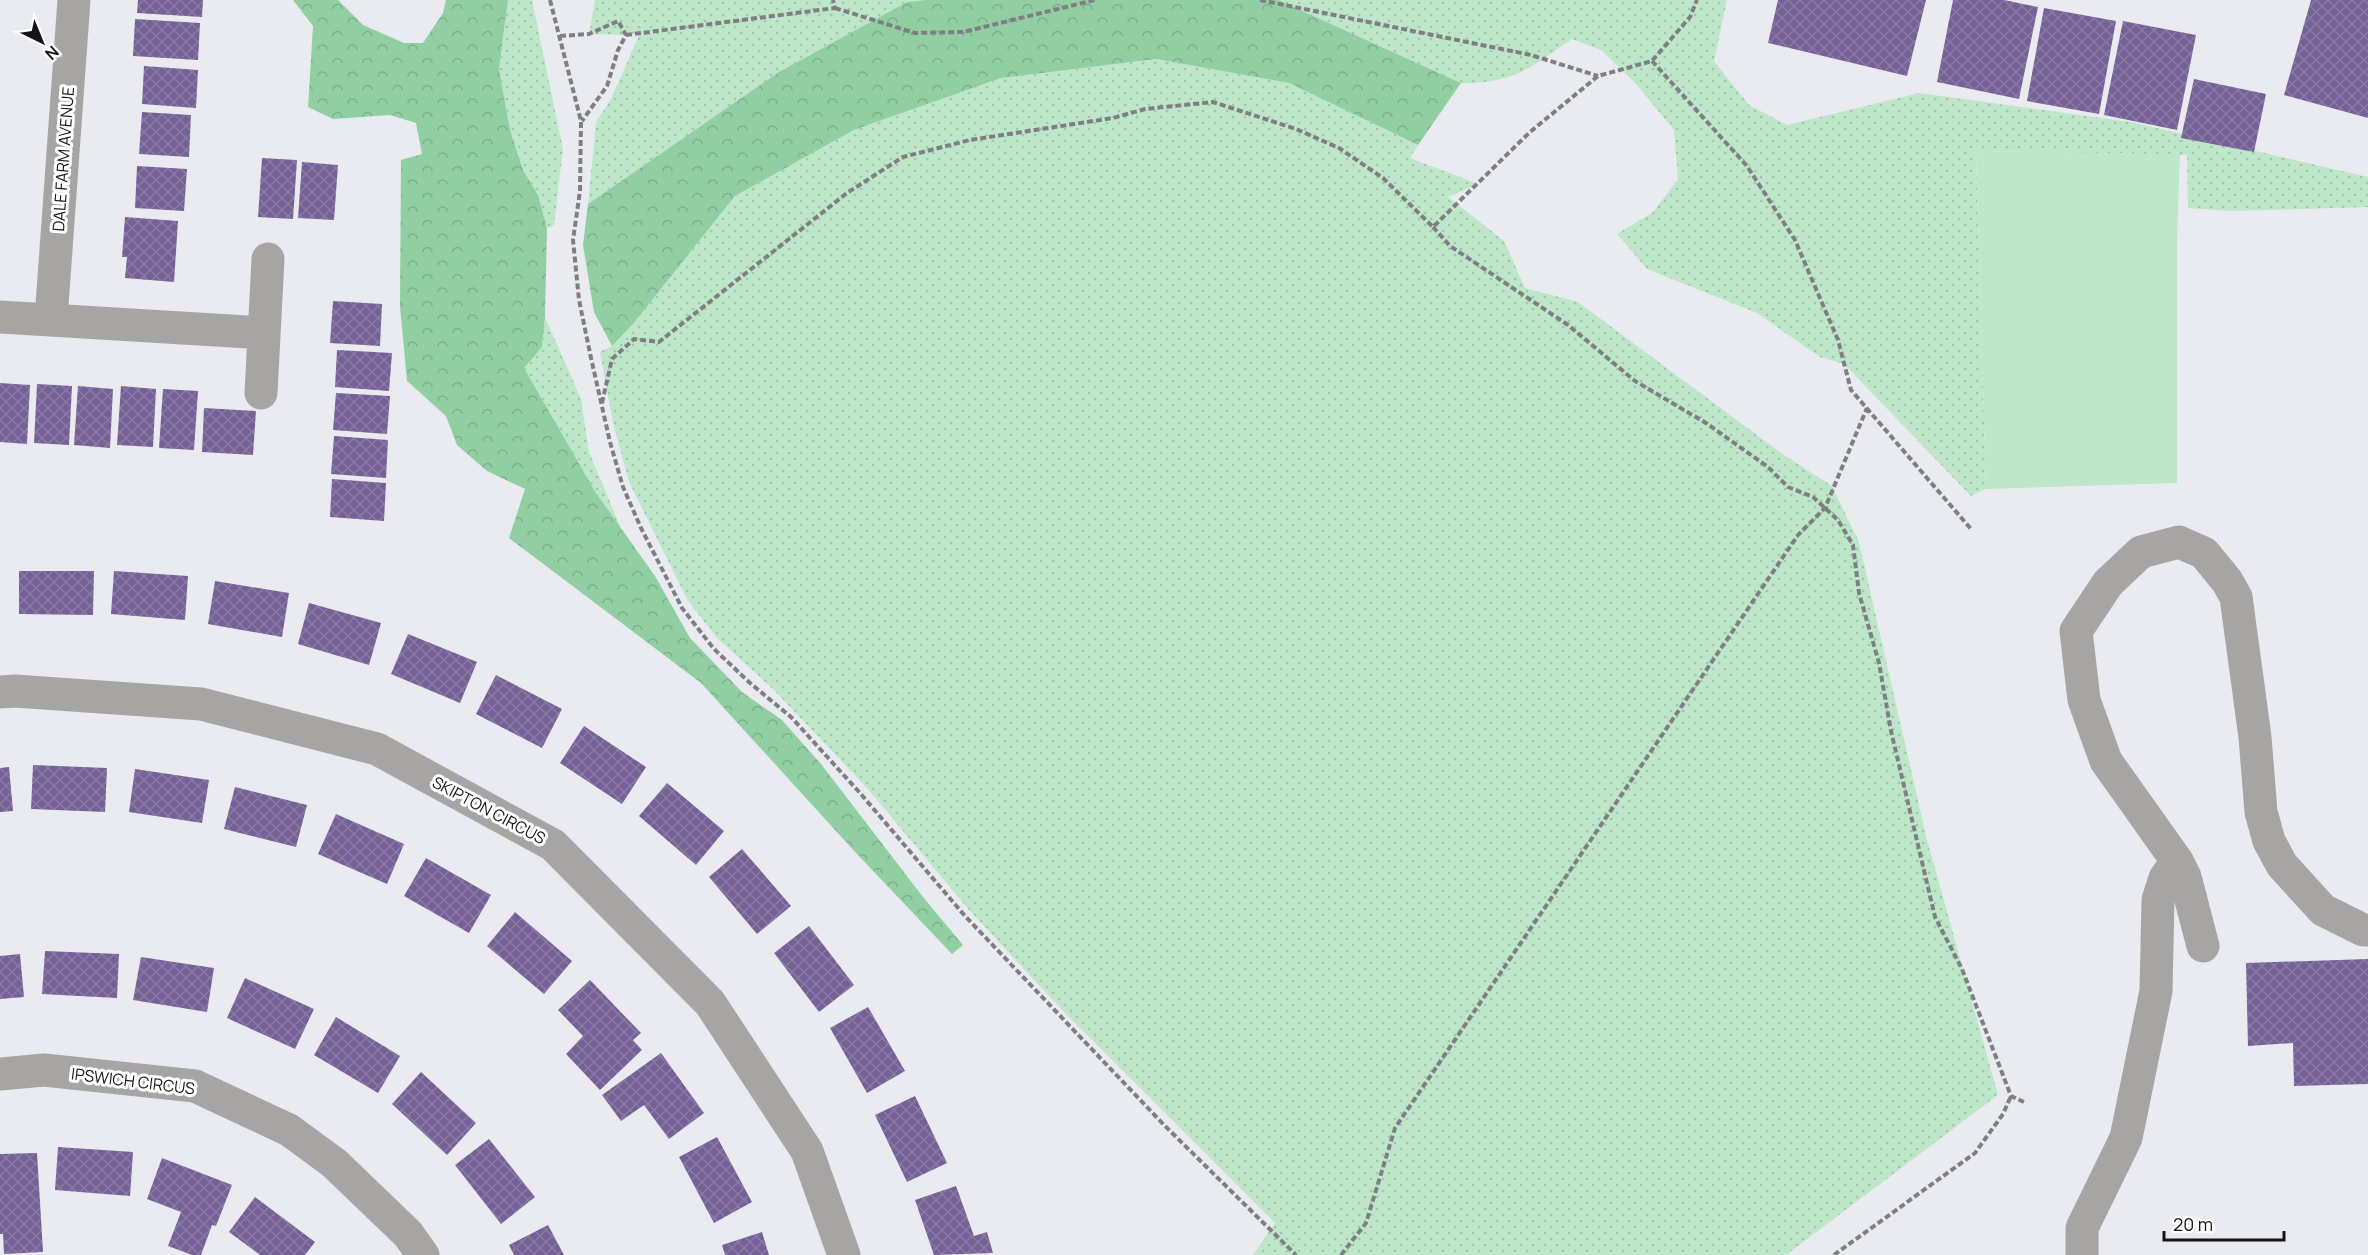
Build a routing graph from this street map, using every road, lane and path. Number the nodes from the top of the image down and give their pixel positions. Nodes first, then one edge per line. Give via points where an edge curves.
1 (74, 0) edge
2 (550, 0) edge
3 (833, 0) edge
4 (1095, 0) edge
5 (1260, 0) edge
6 (1697, 0) edge
7 (835, 8) junction
8 (626, 35) junction
9 (560, 36) junction
10 (1652, 61) junction
11 (1598, 76) junction
12 (581, 121) junction
13 (1433, 227) junction
14 (268, 259) dead end
15 (0, 317) edge
16 (51, 318) junction
17 (263, 333) junction
18 (261, 393) dead end
19 (602, 404) junction
20 (1867, 408) junction
21 (1825, 508) junction
22 (1971, 529) dead end
23 (0, 692) edge
24 (2177, 861) junction
25 (2368, 930) edge
26 (2203, 946) dead end
27 (0, 1074) edge
28 (2011, 1095) junction
29 (2026, 1103) dead end
30 (423, 1255) edge
31 (844, 1255) edge
32 (1296, 1255) edge
33 (1341, 1255) edge
34 (1834, 1255) edge
35 (2082, 1255) edge

1 - 16 street, DALE FARM AVENUE
2 - 9 path
3 - 7 path
4 - 7 path via 963,32 915,33
5 - 11 path via 1531,55
6 - 10 path via 1690,17
7 - 8 path
8 - 9 path via 618,21 589,34
8 - 12 path via 607,86
9 - 12 path
10 - 11 path
10 - 20 path via 1747,166 1795,240 1838,340 1851,390
11 - 13 path via 1530,132
12 - 19 path via 580,191 573,240 579,300
13 - 19 path via 1383,178 1339,148 1296,129 1213,102 1145,109 1113,118 970,140 903,157 847,193 659,342 634,339 612,359
13 - 21 path via 1450,246 1568,325 1635,381 1706,423 1768,467 1788,487 1813,497
14 - 17 street
15 - 16 street
16 - 17 street
17 - 18 street
19 - 32 path via 623,488 641,528 682,608 714,649 791,717 965,916 1165,1126
20 - 21 path
20 - 22 path
21 - 28 path via 1853,544 1859,593 1879,663 1935,916 1962,969
21 - 33 path via 1798,536 1395,1128 1366,1223
23 - 31 street, SKIPTON CIRCUS via 201,704 377,749 553,845 710,1003 807,1151
24 - 25 street via 2106,761 2084,700 2076,631 2108,583 2140,552 2180,542 2204,553 2236,597 2261,812 2269,842 2282,865 2323,910
24 - 26 street
24 - 35 street via 2165,878 2158,900 2156,991 2126,1138 2082,1228
27 - 30 street, IPSWICH CIRCUS via 44,1070 195,1086 289,1130 334,1163 408,1234
28 - 29 path
28 - 34 path via 2003,1114 1975,1153

